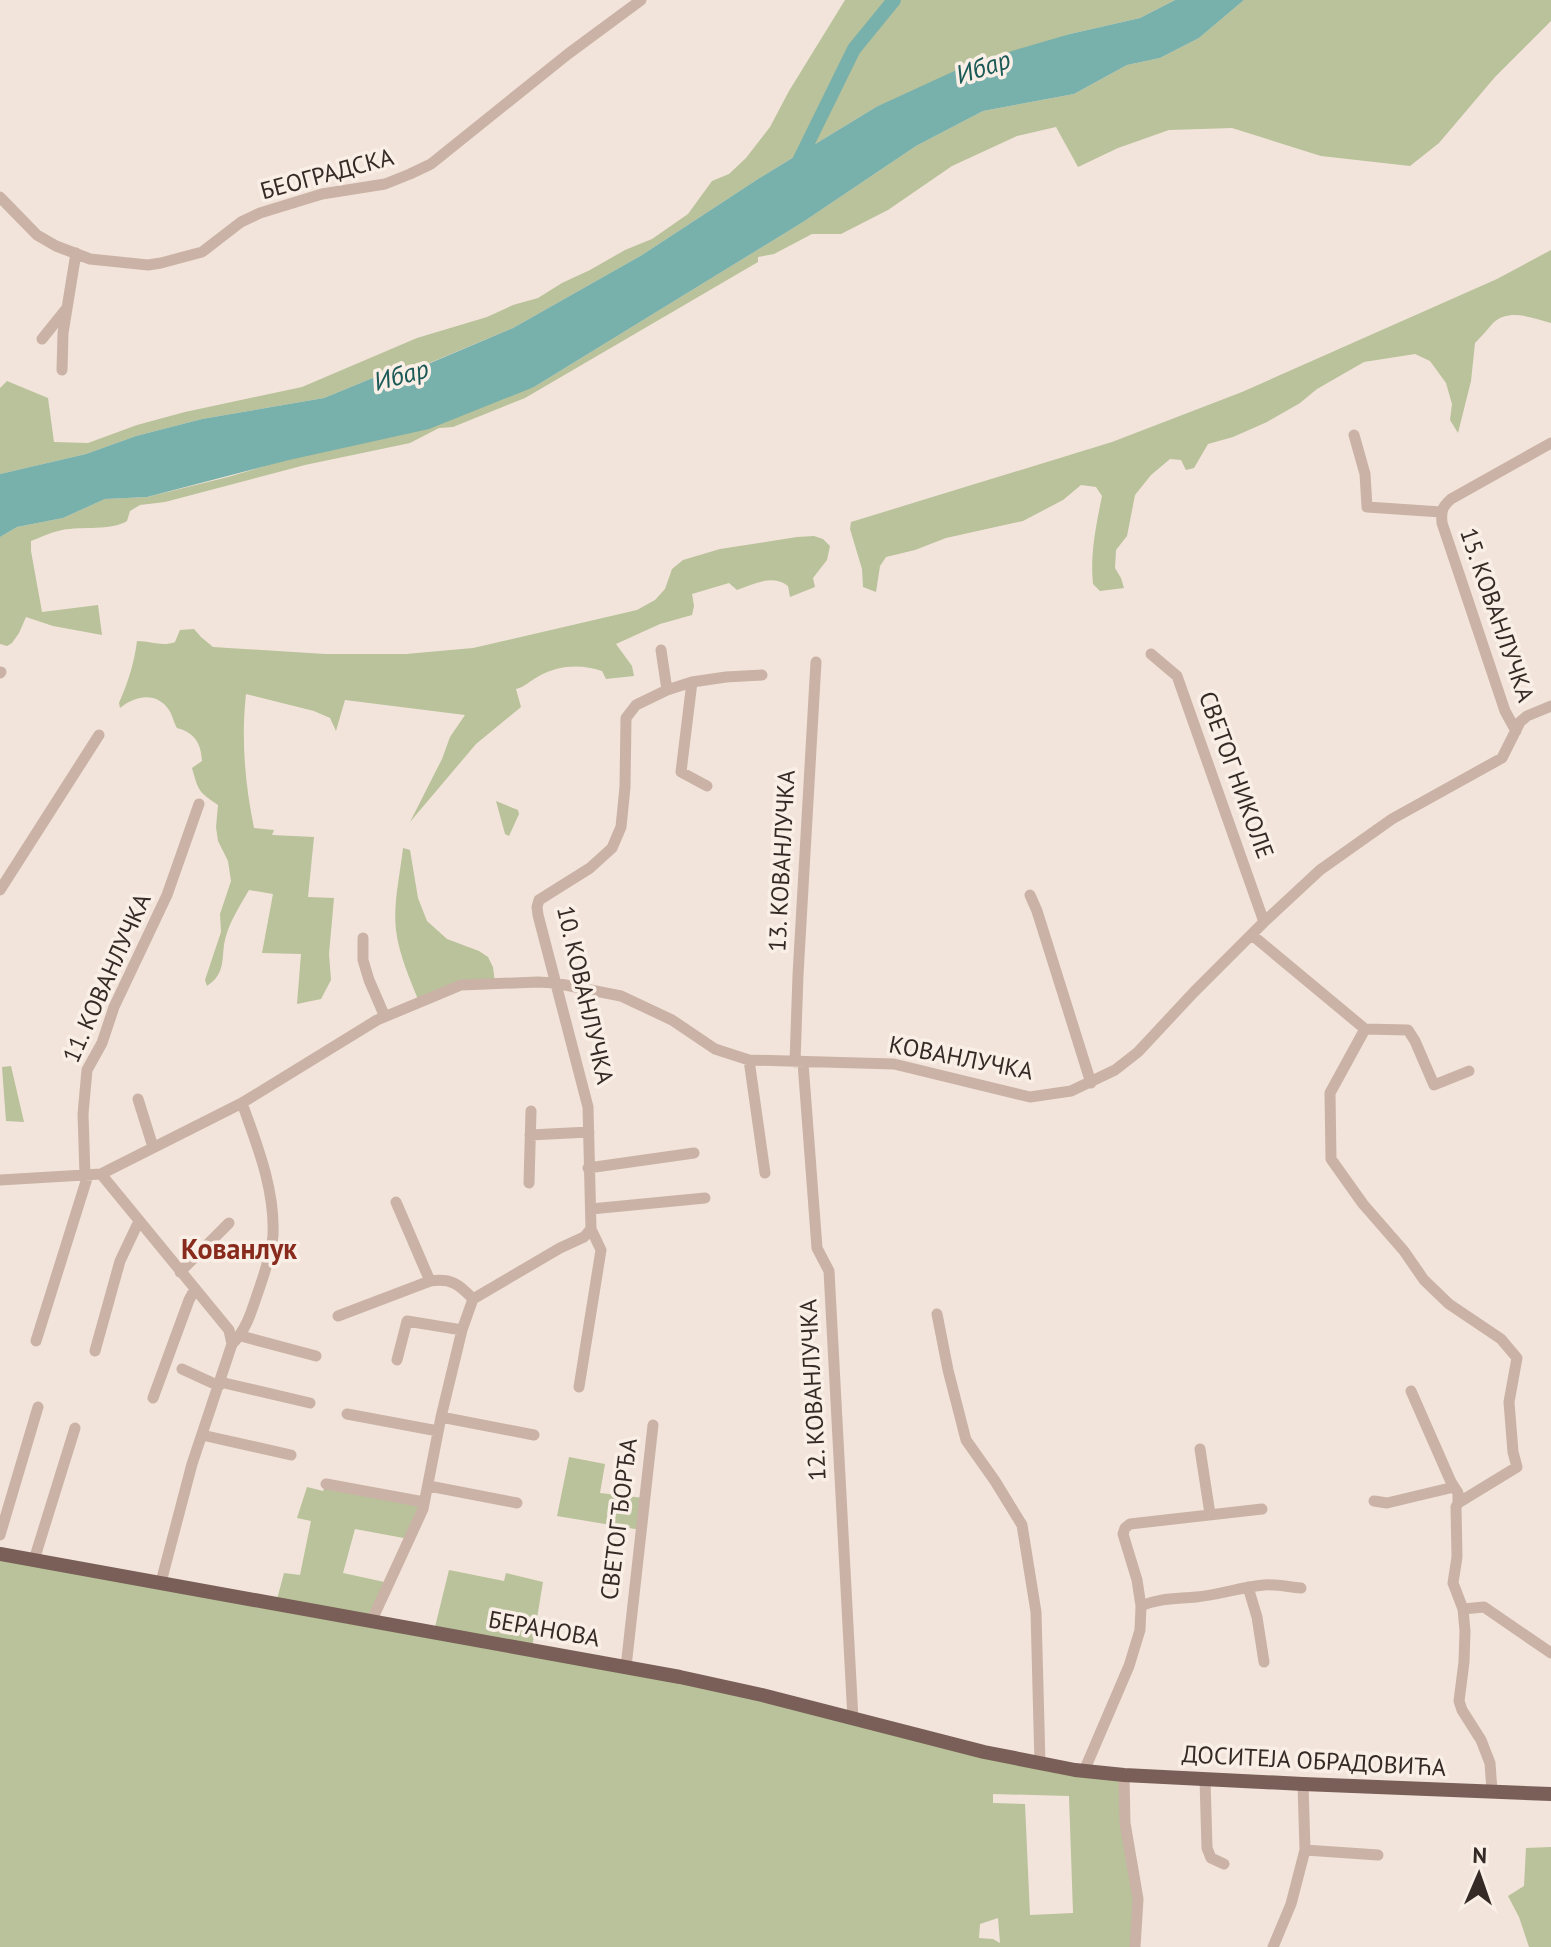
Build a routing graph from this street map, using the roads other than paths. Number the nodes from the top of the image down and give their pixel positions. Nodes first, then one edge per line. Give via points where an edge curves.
1 (641, 0) edge
2 (0, 197) edge
3 (76, 253) junction
4 (67, 308) junction
5 (42, 339) dead end
6 (62, 370) dead end
7 (1354, 435) dead end
8 (1551, 443) edge
9 (1441, 512) junction
10 (661, 650) dead end
11 (1151, 654) dead end
12 (816, 662) dead end
13 (762, 675) dead end
14 (692, 682) junction
15 (667, 690) junction
16 (1551, 706) edge
17 (1516, 731) junction
18 (99, 735) dead end
19 (707, 786) dead end
20 (199, 804) dead end
21 (0, 890) edge
22 (1030, 895) dead end
23 (1264, 922) junction
24 (1252, 935) junction
25 (363, 938) dead end
26 (555, 983) junction
27 (385, 1017) junction
28 (1365, 1029) junction
29 (749, 1060) junction
30 (799, 1062) junction
31 (1469, 1071) dead end
32 (1091, 1083) junction
33 (138, 1099) dead end
34 (242, 1103) junction
35 (531, 1111) dead end
36 (589, 1132) junction
37 (530, 1135) junction
38 (153, 1147) junction
39 (694, 1153) dead end
40 (588, 1168) junction
41 (765, 1173) dead end
42 (101, 1174) junction
43 (86, 1175) junction
44 (0, 1180) edge
45 (529, 1183) dead end
46 (705, 1198) dead end
47 (396, 1202) dead end
48 (591, 1209) junction
49 (139, 1221) junction
50 (229, 1223) dead end
51 (591, 1229) junction
52 (180, 1272) junction
53 (430, 1281) junction
54 (195, 1289) junction
55 (473, 1299) junction
56 (937, 1314) dead end
57 (338, 1316) dead end
58 (462, 1330) junction
59 (237, 1340) junction
60 (36, 1341) dead end
61 (95, 1351) dead end
62 (316, 1356) dead end
63 (397, 1360) dead end
64 (182, 1369) dead end
65 (220, 1384) junction
66 (579, 1387) dead end
67 (1411, 1391) dead end
68 (153, 1398) dead end
69 (310, 1403) dead end
70 (38, 1407) dead end
71 (347, 1414) dead end
72 (441, 1417) junction
73 (653, 1425) dead end
74 (75, 1428) dead end
75 (438, 1431) junction
76 (202, 1435) junction
77 (534, 1435) dead end
78 (1200, 1449) dead end
79 (291, 1455) dead end
80 (326, 1484) dead end
81 (429, 1486) junction
82 (1454, 1487) junction
83 (1374, 1501) dead end
84 (424, 1502) junction
85 (517, 1503) dead end
86 (1458, 1503) junction
87 (1262, 1509) dead end
88 (1210, 1514) junction
89 (0, 1535) edge
90 (0, 1554) edge
91 (34, 1560) junction
92 (161, 1582) junction
93 (1248, 1587) junction
94 (1301, 1588) dead end
95 (1141, 1606) junction
96 (1463, 1609) junction
97 (372, 1620) junction
98 (1551, 1653) edge
99 (1264, 1662) dead end
100 (626, 1667) junction
101 (853, 1719) junction
102 (1040, 1764) junction
103 (1079, 1770) junction
104 (1124, 1775) junction
105 (1205, 1779) junction
106 (1303, 1784) junction
107 (1492, 1791) junction
108 (1551, 1794) edge
109 (1305, 1850) junction
110 (1378, 1855) dead end
111 (1224, 1864) dead end
112 (1275, 1946) edge
113 (1135, 1947) edge

1 - 3 street, БЕОГРАДСКА via 431,164 410,174 260,213 202,252 161,263 120,263
2 - 3 street, БЕОГРАДСКА via 37,235
3 - 4 street
4 - 5 street
4 - 6 street
7 - 9 street, 15. КОВАНЛУЧКА via 1367,507
8 - 9 street, 15. КОВАНЛУЧКА via 1451,499
9 - 17 street, 15. КОВАНЛУЧКА via 1503,706
10 - 15 street
11 - 23 street, СВЕТОГ НИКОЛЕ via 1177,676
12 - 30 street, 13. КОВАНЛУЧКА via 798,975
13 - 14 street, 10. КОВАНЛУЧКА
14 - 15 street, 10. КОВАНЛУЧКА
14 - 19 street via 681,772
15 - 26 street, 10. КОВАНЛУЧКА via 636,705 626,718 621,827 612,848 539,900
16 - 17 street, КОВАНЛУЧКА via 1527,716
17 - 23 street, КОВАНЛУЧКА via 1502,758 1392,819 1320,870
18 - 21 street
20 - 43 street, 11. КОВАНЛУЧКА via 167,895 87,1070
22 - 32 street
23 - 24 street, КОВАНЛУЧКА
24 - 28 street
24 - 32 street, КОВАНЛУЧКА via 1138,1052
25 - 27 street via 363,960
26 - 27 street, КОВАНЛУЧКА via 461,985
26 - 29 street, КОВАНЛУЧКА via 621,996 672,1020 715,1049
26 - 36 street, 10. КОВАНЛУЧКА via 585,1095
27 - 34 street, КОВАНЛУЧКА
28 - 31 street via 1408,1030 1434,1085
28 - 86 street via 1330,1093 1331,1159 1424,1280 1501,1339 1517,1358 1509,1402 1517,1467
29 - 30 street, КОВАНЛУЧКА
29 - 41 street
30 - 32 street, КОВАНЛУЧКА via 894,1064 1030,1097
30 - 101 street, 12. КОВАНЛУЧКА via 817,1248 829,1271
33 - 38 street
34 - 38 street, КОВАНЛУЧКА
34 - 59 street via 273,1207 273,1239
35 - 37 street
36 - 37 street
36 - 40 street, 10. КОВАНЛУЧКА
37 - 45 street
38 - 42 street, КОВАНЛУЧКА
39 - 40 street
40 - 48 street, 10. КОВАНЛУЧКА
42 - 43 street, КОВАНЛУЧКА
42 - 49 street
43 - 44 street, КОВАНЛУЧКА
43 - 60 street, 11. КОВАНЛУЧКА
46 - 48 street
47 - 53 street
48 - 51 street, 10. КОВАНЛУЧКА
49 - 52 street
49 - 61 street via 120,1261
50 - 52 street
51 - 55 street
51 - 66 street, 10. КОВАНЛУЧКА via 601,1250
52 - 54 street
53 - 55 street via 458,1284
53 - 57 street
54 - 59 street
54 - 68 street
55 - 58 street
56 - 102 street via 966,1440 1022,1525 1036,1612
58 - 63 street via 407,1321
58 - 72 street
59 - 62 street
59 - 65 street
64 - 65 street
65 - 69 street
65 - 76 street
67 - 82 street
70 - 89 street
71 - 75 street
72 - 75 street
72 - 77 street
73 - 100 street, СВЕТОГ ЂОРЂА
74 - 91 street
75 - 81 street
76 - 79 street
76 - 92 street
78 - 88 street
80 - 84 street
81 - 84 street
81 - 85 street
82 - 83 street via 1387,1503
82 - 86 street
84 - 97 street
86 - 96 street via 1453,1583
87 - 88 street
88 - 95 street via 1125,1528
90 - 91 main road, БЕРАНОВА
91 - 92 main road, БЕРАНОВА
92 - 97 main road, БЕРАНОВА
93 - 94 street
93 - 95 street
93 - 99 street
95 - 103 street via 1138,1642 1129,1666
96 - 98 street via 1484,1607
96 - 107 street via 1459,1701 1490,1763
97 - 100 main road, БЕРАНОВА
100 - 101 main road, БЕРАНОВА
101 - 102 main road, БЕРАНОВА
102 - 103 main road, БЕРАНОВА
103 - 104 main road, ДОСИТЕЈА ОБРАДОВИЋА
104 - 105 main road, ДОСИТЕЈА ОБРАДОВИЋА
104 - 113 street via 1125,1823 1138,1899
105 - 106 main road, ДОСИТЕЈА ОБРАДОВИЋА
105 - 111 street via 1207,1848 1211,1858
106 - 107 main road, ДОСИТЕЈА ОБРАДОВИЋА
106 - 109 street
107 - 108 main road, ДОСИТЕЈА ОБРАДОВИЋА
109 - 110 street
109 - 112 street

